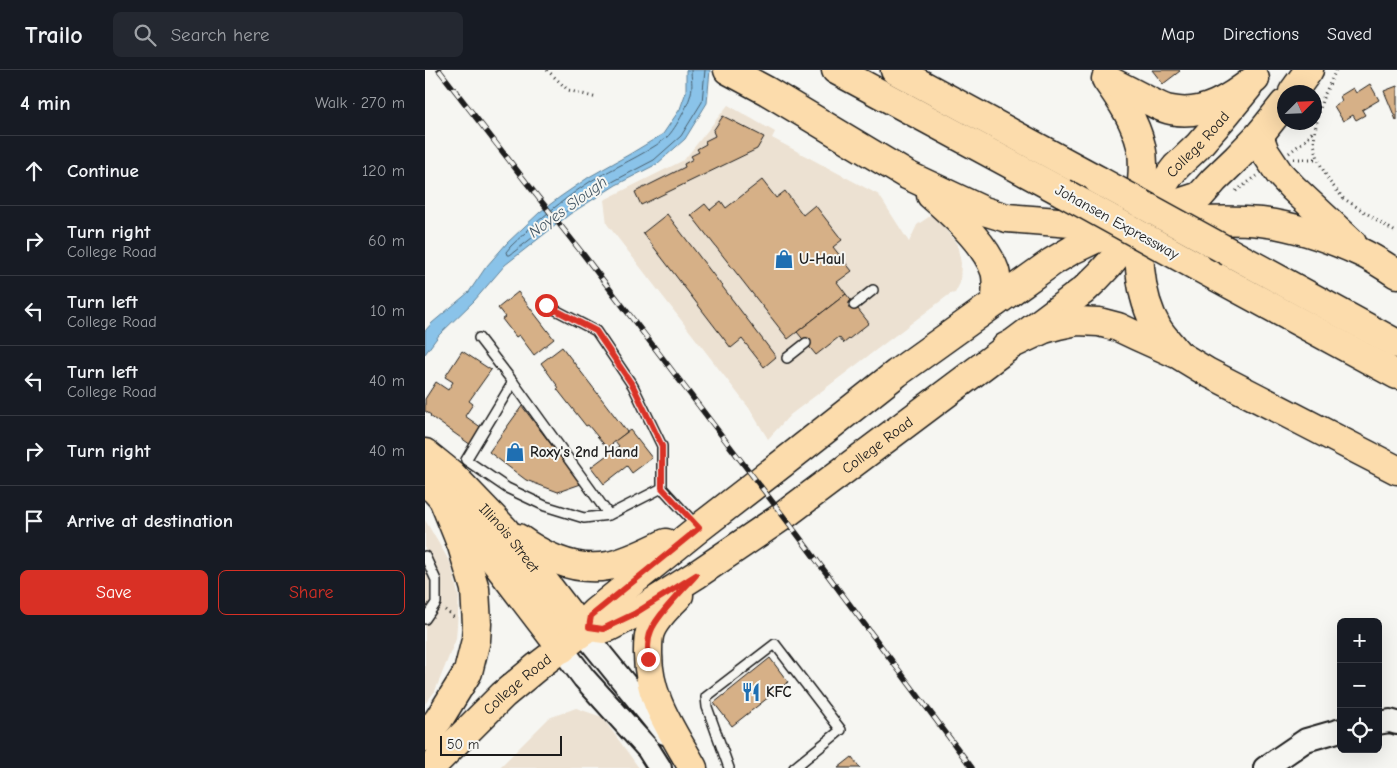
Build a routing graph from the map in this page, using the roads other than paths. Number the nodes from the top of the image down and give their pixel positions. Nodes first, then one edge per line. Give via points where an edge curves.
1 (836, 70) edge
2 (895, 70) edge
3 (1309, 70) edge
4 (729, 71) edge
5 (1258, 74) edge
6 (1099, 75) edge
7 (1298, 85) edge
8 (1277, 114) edge
9 (1261, 133) junction
10 (907, 175) junction
11 (1140, 224) junction
12 (1362, 253) junction
13 (1397, 274) edge
14 (873, 290) dead end
15 (996, 302) junction
16 (546, 305) dead end
17 (854, 305) dead end
18 (479, 338) dead end
19 (806, 343) dead end
20 (1397, 344) edge
21 (1006, 347) junction
22 (1179, 355) junction
23 (787, 358) dead end
24 (1397, 376) edge
25 (513, 382) junction
26 (425, 453) edge
27 (458, 467) junction
28 (1397, 470) edge
29 (662, 488) junction
30 (434, 491) edge
31 (609, 515) junction
32 (699, 528) junction
33 (504, 529) junction
34 (425, 556) edge
35 (696, 575) junction
36 (425, 619) edge
37 (586, 629) junction
38 (561, 649) junction
39 (1382, 723) edge
40 (1397, 723) edge
41 (1337, 731) edge
42 (425, 737) edge
43 (727, 765) edge
44 (430, 768) edge
45 (660, 768) edge
46 (692, 768) edge
47 (794, 768) edge
48 (1265, 768) edge

1 - 24 main road, Johansen Expressway, bridge
2 - 20 main road, Johansen Expressway, bridge
3 - 7 main road
4 - 10 main road
5 - 6 main road via 1236,94 1219,103 1183,112 1169,110
5 - 11 main road, College Road via 1216,126 1177,166
6 - 11 main road via 1123,103 1141,146 1144,166
8 - 9 main road, College Road
9 - 11 main road, College Road via 1200,196
9 - 12 main road via 1265,152 1279,173
10 - 11 main road via 984,212 1007,218
10 - 15 main road via 943,205 985,252 995,271
11 - 12 main road via 1207,220 1261,222 1321,236
11 - 15 main road, College Road via 1072,250
11 - 21 main road, College Road via 1102,274
11 - 22 main road via 1142,284 1149,309 1158,329
12 - 13 main road
14 - 17 lane
15 - 32 main road, College Road via 897,373
16 - 29 lane via 596,331 633,386 662,446
18 - 25 lane
19 - 23 lane
21 - 22 main road via 1058,325 1077,321 1099,322 1118,327
21 - 35 main road, College Road via 783,516
22 - 28 main road
25 - 27 lane
25 - 31 lane
26 - 27 main road, Illinois Street
27 - 31 lane via 545,506 584,518
27 - 33 main road, Illinois Street
29 - 31 lane
29 - 32 lane
30 - 38 main road, Illinois Street via 474,534
30 - 42 main road via 462,546 475,589 477,624 468,672
32 - 33 main road via 628,559 594,568 575,567 547,556
32 - 37 main road, College Road via 595,612
33 - 37 main road, Illinois Street
34 - 36 lane via 436,580 436,603
35 - 37 main road, College Road via 634,614 603,629
35 - 46 main road via 656,621 650,632 648,650 648,671 657,704
37 - 38 main road, College Road
37 - 46 street
38 - 44 main road, College Road via 503,695
38 - 45 street via 648,749
39 - 40 street
41 - 48 street via 1306,740
43 - 47 lane via 705,697 775,644 841,730

